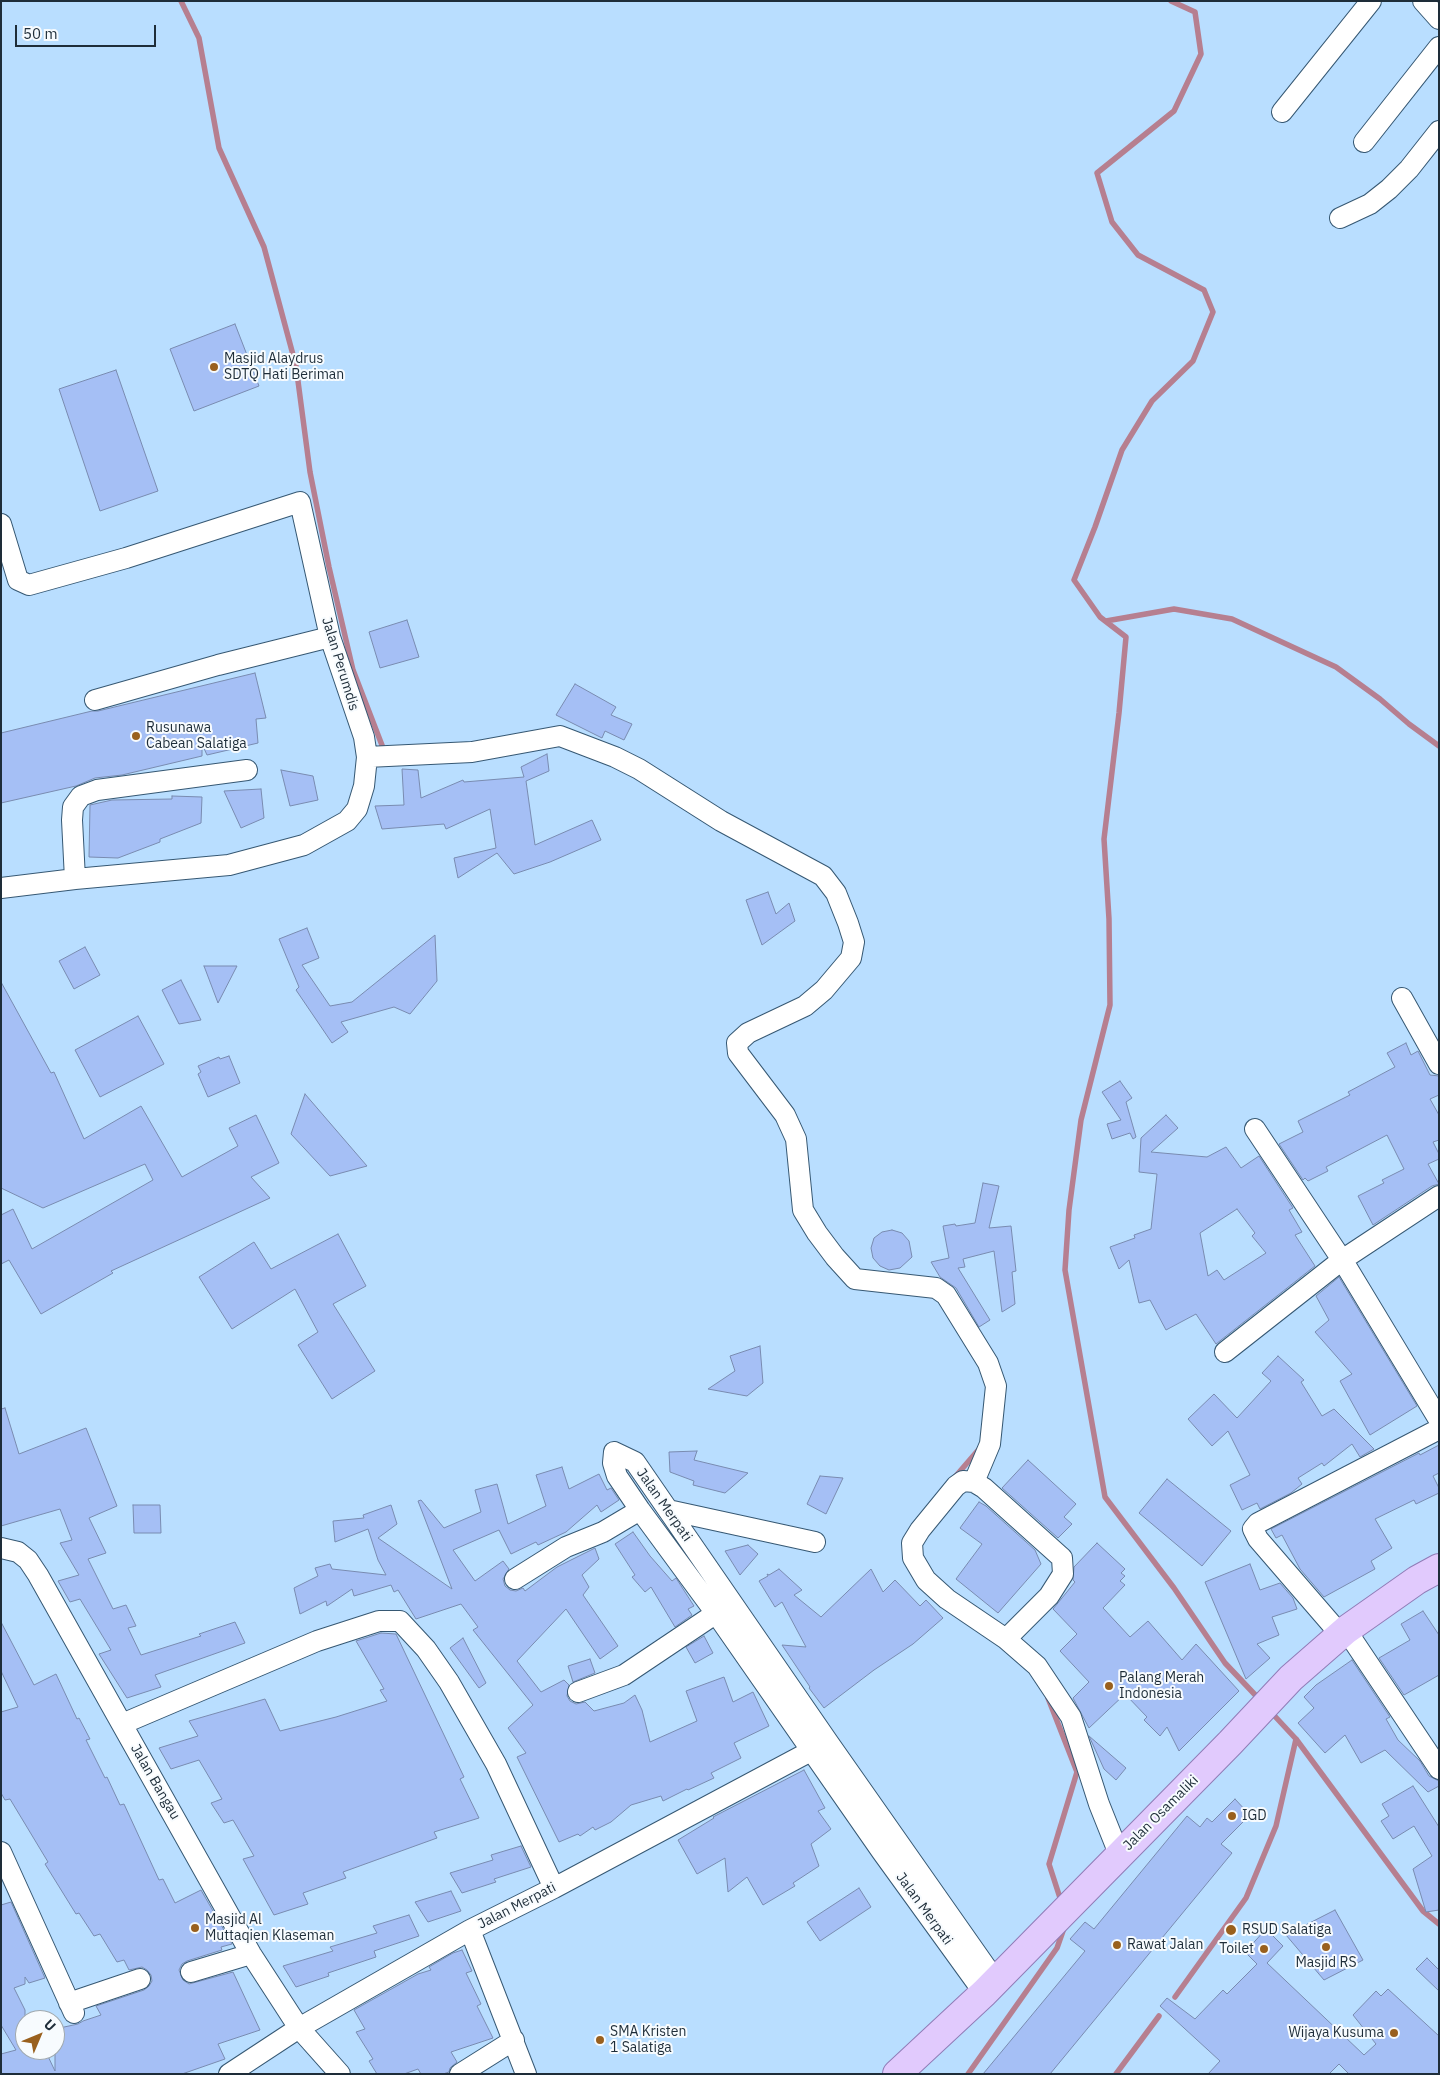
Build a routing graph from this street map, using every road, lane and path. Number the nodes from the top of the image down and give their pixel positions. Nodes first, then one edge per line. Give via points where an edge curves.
1 (1372, 1) edge
2 (1423, 1) edge
3 (1439, 19) edge
4 (1439, 47) edge
5 (1282, 112) dead end
6 (1439, 131) edge
7 (1364, 142) dead end
8 (1340, 218) dead end
9 (1, 524) edge
10 (330, 637) junction
11 (95, 700) dead end
12 (380, 756) junction
13 (247, 770) dead end
14 (75, 879) junction
15 (1, 888) edge
16 (1402, 998) dead end
17 (1439, 1064) edge
18 (1255, 1129) dead end
19 (1439, 1196) edge
20 (1342, 1260) junction
21 (1225, 1352) dead end
22 (1439, 1420) edge
23 (1439, 1428) edge
24 (974, 1482) junction
25 (640, 1510) junction
26 (668, 1510) junction
27 (815, 1542) dead end
28 (1, 1548) edge
29 (1439, 1568) edge
30 (515, 1579) dead end
31 (715, 1614) junction
32 (1343, 1632) junction
33 (1006, 1639) junction
34 (578, 1692) dead end
35 (122, 1724) junction
36 (820, 1747) junction
37 (1439, 1769) edge
38 (1, 1852) edge
39 (1120, 1854) junction
40 (554, 1888) junction
41 (470, 1930) junction
42 (251, 1954) junction
43 (191, 1972) dead end
44 (140, 1979) dead end
45 (990, 1986) junction
46 (299, 2028) junction
47 (514, 2040) junction
48 (236, 2072) edge
49 (340, 2074) edge
50 (460, 2074) edge
51 (526, 2074) edge
52 (897, 2074) edge

1 - 5 street
2 - 3 street
4 - 7 street
6 - 8 street via 1390,189 1370,204
9 - 10 street, Jalan Perumdis via 18,580 28,585 126,558 300,502
10 - 11 street
10 - 12 street, Jalan Perumdis via 364,737
12 - 14 street, Jalan Perumdis via 364,786 357,809 347,821 304,844 228,865
12 - 24 street via 472,752 560,736 639,769 721,821 823,876 836,893 848,923 854,942 851,958 824,990 805,1006 748,1032 738,1043 738,1053 785,1115 796,1139 803,1210 835,1256 855,1279 936,1288 946,1295 988,1363 996,1386 990,1444
13 - 14 street via 97,790 81,796 73,807 72,820
14 - 15 street, Jalan Perumdis
16 - 17 street
18 - 20 street
19 - 20 street
20 - 21 street
20 - 22 street
23 - 32 street via 1258,1523 1253,1529 1258,1539
24 - 33 street via 1062,1558 1063,1574 1049,1596
24 - 33 street via 963,1481 956,1486 920,1530 912,1543 913,1558 926,1580 947,1599
25 - 26 street, Jalan Merpati via 617,1476 614,1452 635,1462
25 - 30 street via 566,1547
25 - 31 street, Jalan Merpati
26 - 27 street
26 - 36 street, Jalan Merpati
28 - 35 street, Jalan Bangau via 18,1552 28,1560
29 - 32 main road, Jalan Osamaliki
31 - 34 street via 624,1675
31 - 36 street, Jalan Merpati
32 - 37 street
32 - 39 main road, Jalan Osamaliki via 1291,1678
33 - 39 street via 1037,1666 1071,1717 1099,1804
35 - 40 street via 317,1641 379,1621 400,1621 426,1649 449,1682 496,1764
35 - 42 street, Jalan Bangau
36 - 40 street, Jalan Merpati
36 - 45 street, Jalan Merpati
38 - 44 street via 71,2008
39 - 45 main road, Jalan Osamaliki
40 - 41 street, Jalan Merpati
41 - 46 street, Jalan Merpati
41 - 47 street
42 - 43 street
42 - 46 street, Jalan Bangau
45 - 52 main road, Jalan Osamaliki
46 - 48 street, Jalan Merpati
46 - 49 street, Jalan Bangau
47 - 50 street
47 - 51 street

